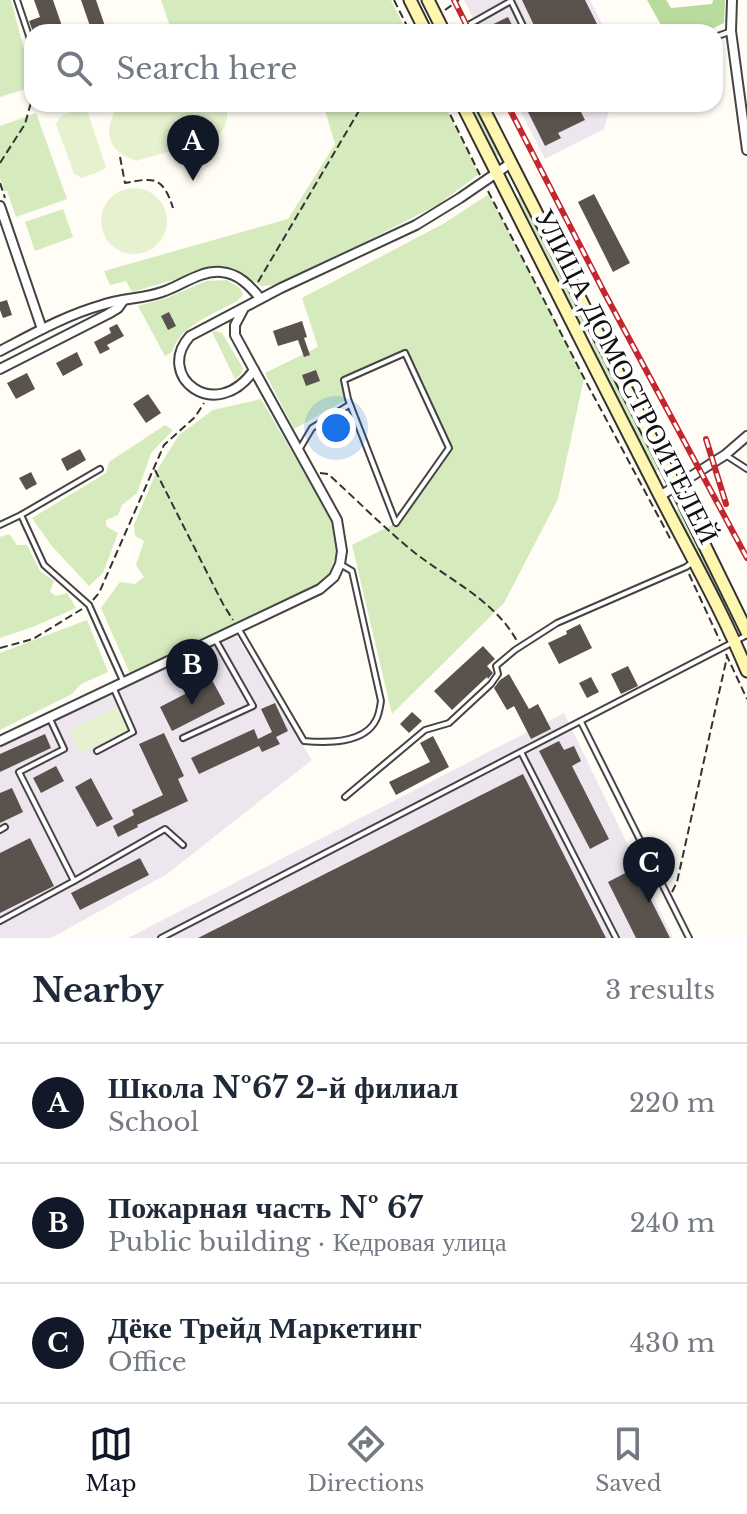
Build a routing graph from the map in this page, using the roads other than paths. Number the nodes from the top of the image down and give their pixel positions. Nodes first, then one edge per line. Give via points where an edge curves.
1 (17, 0) edge
2 (410, 0) edge
3 (428, 0) edge
4 (732, 0) edge
5 (25, 24) edge
6 (422, 24) edge
7 (440, 24) edge
8 (470, 24) edge
9 (522, 24) edge
10 (731, 31) junction
11 (723, 34) edge
12 (466, 112) edge
13 (485, 112) edge
14 (747, 150) edge
15 (511, 163) junction
16 (497, 173) junction
17 (0, 206) edge
18 (260, 298) junction
19 (124, 301) junction
20 (244, 308) junction
21 (42, 329) junction
22 (0, 351) edge
23 (1, 367) edge
24 (254, 370) junction
25 (350, 404) junction
26 (747, 436) edge
27 (299, 450) junction
28 (725, 455) junction
29 (100, 469) dead end
30 (747, 469) edge
31 (676, 487) junction
32 (660, 496) junction
33 (21, 515) junction
34 (0, 525) edge
35 (340, 564) junction
36 (690, 564) junction
37 (238, 628) junction
38 (747, 634) edge
39 (215, 639) junction
40 (735, 642) junction
41 (747, 671) edge
42 (123, 681) junction
43 (113, 687) junction
44 (50, 719) junction
45 (581, 722) junction
46 (183, 738) dead end
47 (0, 741) edge
48 (97, 751) dead end
49 (521, 752) junction
50 (345, 797) dead end
51 (183, 845) dead end
52 (74, 881) junction
53 (0, 921) edge
54 (161, 938) edge
55 (616, 938) edge
56 (689, 938) edge

1 - 5 lane
2 - 6 main road
3 - 7 main road
4 - 10 street
8 - 9 lane via 511,1
10 - 11 lane
10 - 14 street
12 - 16 main road, УЛИЦА ДОМОСТРОИТЕЛЕЙ
13 - 15 main road, УЛИЦА ДОМОСТРОИТЕЛЕЙ
15 - 16 street
15 - 31 main road, УЛИЦА ДОМОСТРОИТЕЛЕЙ
16 - 18 street via 416,225
16 - 32 main road, УЛИЦА ДОМОСТРОИТЕЛЕЙ
17 - 21 street
18 - 19 street via 236,276 212,272
18 - 20 street
19 - 21 street
19 - 23 street
20 - 24 street via 235,335
20 - 24 street via 190,336 179,357 181,371 190,386 209,395 224,394
21 - 22 street
24 - 27 street
25 - 25 lane via 344,380 405,353 449,448 396,523
25 - 27 lane via 312,428
26 - 28 street
27 - 35 street via 337,520
28 - 30 lane
28 - 31 street
29 - 33 lane
31 - 32 street
31 - 38 main road, УЛИЦА ДОМОСТРОИТЕЛЕЙ
32 - 36 main road, УЛИЦА ДОМОСТРОИТЕЛЕЙ
33 - 34 lane
33 - 42 lane via 44,565 89,605
35 - 37 street via 320,589
35 - 37 lane via 352,571 381,701 376,721 361,736 304,741
36 - 40 main road, УЛИЦА ДОМОСТРОИТЕЛЕЙ
36 - 50 lane via 557,623 496,666 498,674 491,684 449,723 425,730
37 - 39 street
38 - 40 lane
39 - 42 street
39 - 46 lane via 253,706
40 - 41 main road, УЛИЦА ДОМОСТРОИТЕЛЕЙ
40 - 45 lane
42 - 43 street
43 - 44 street
43 - 48 lane via 133,732
44 - 47 street
44 - 52 lane via 64,749 19,772
45 - 49 lane
45 - 56 lane
49 - 54 lane
49 - 55 lane
51 - 52 lane via 165,829
52 - 53 lane

